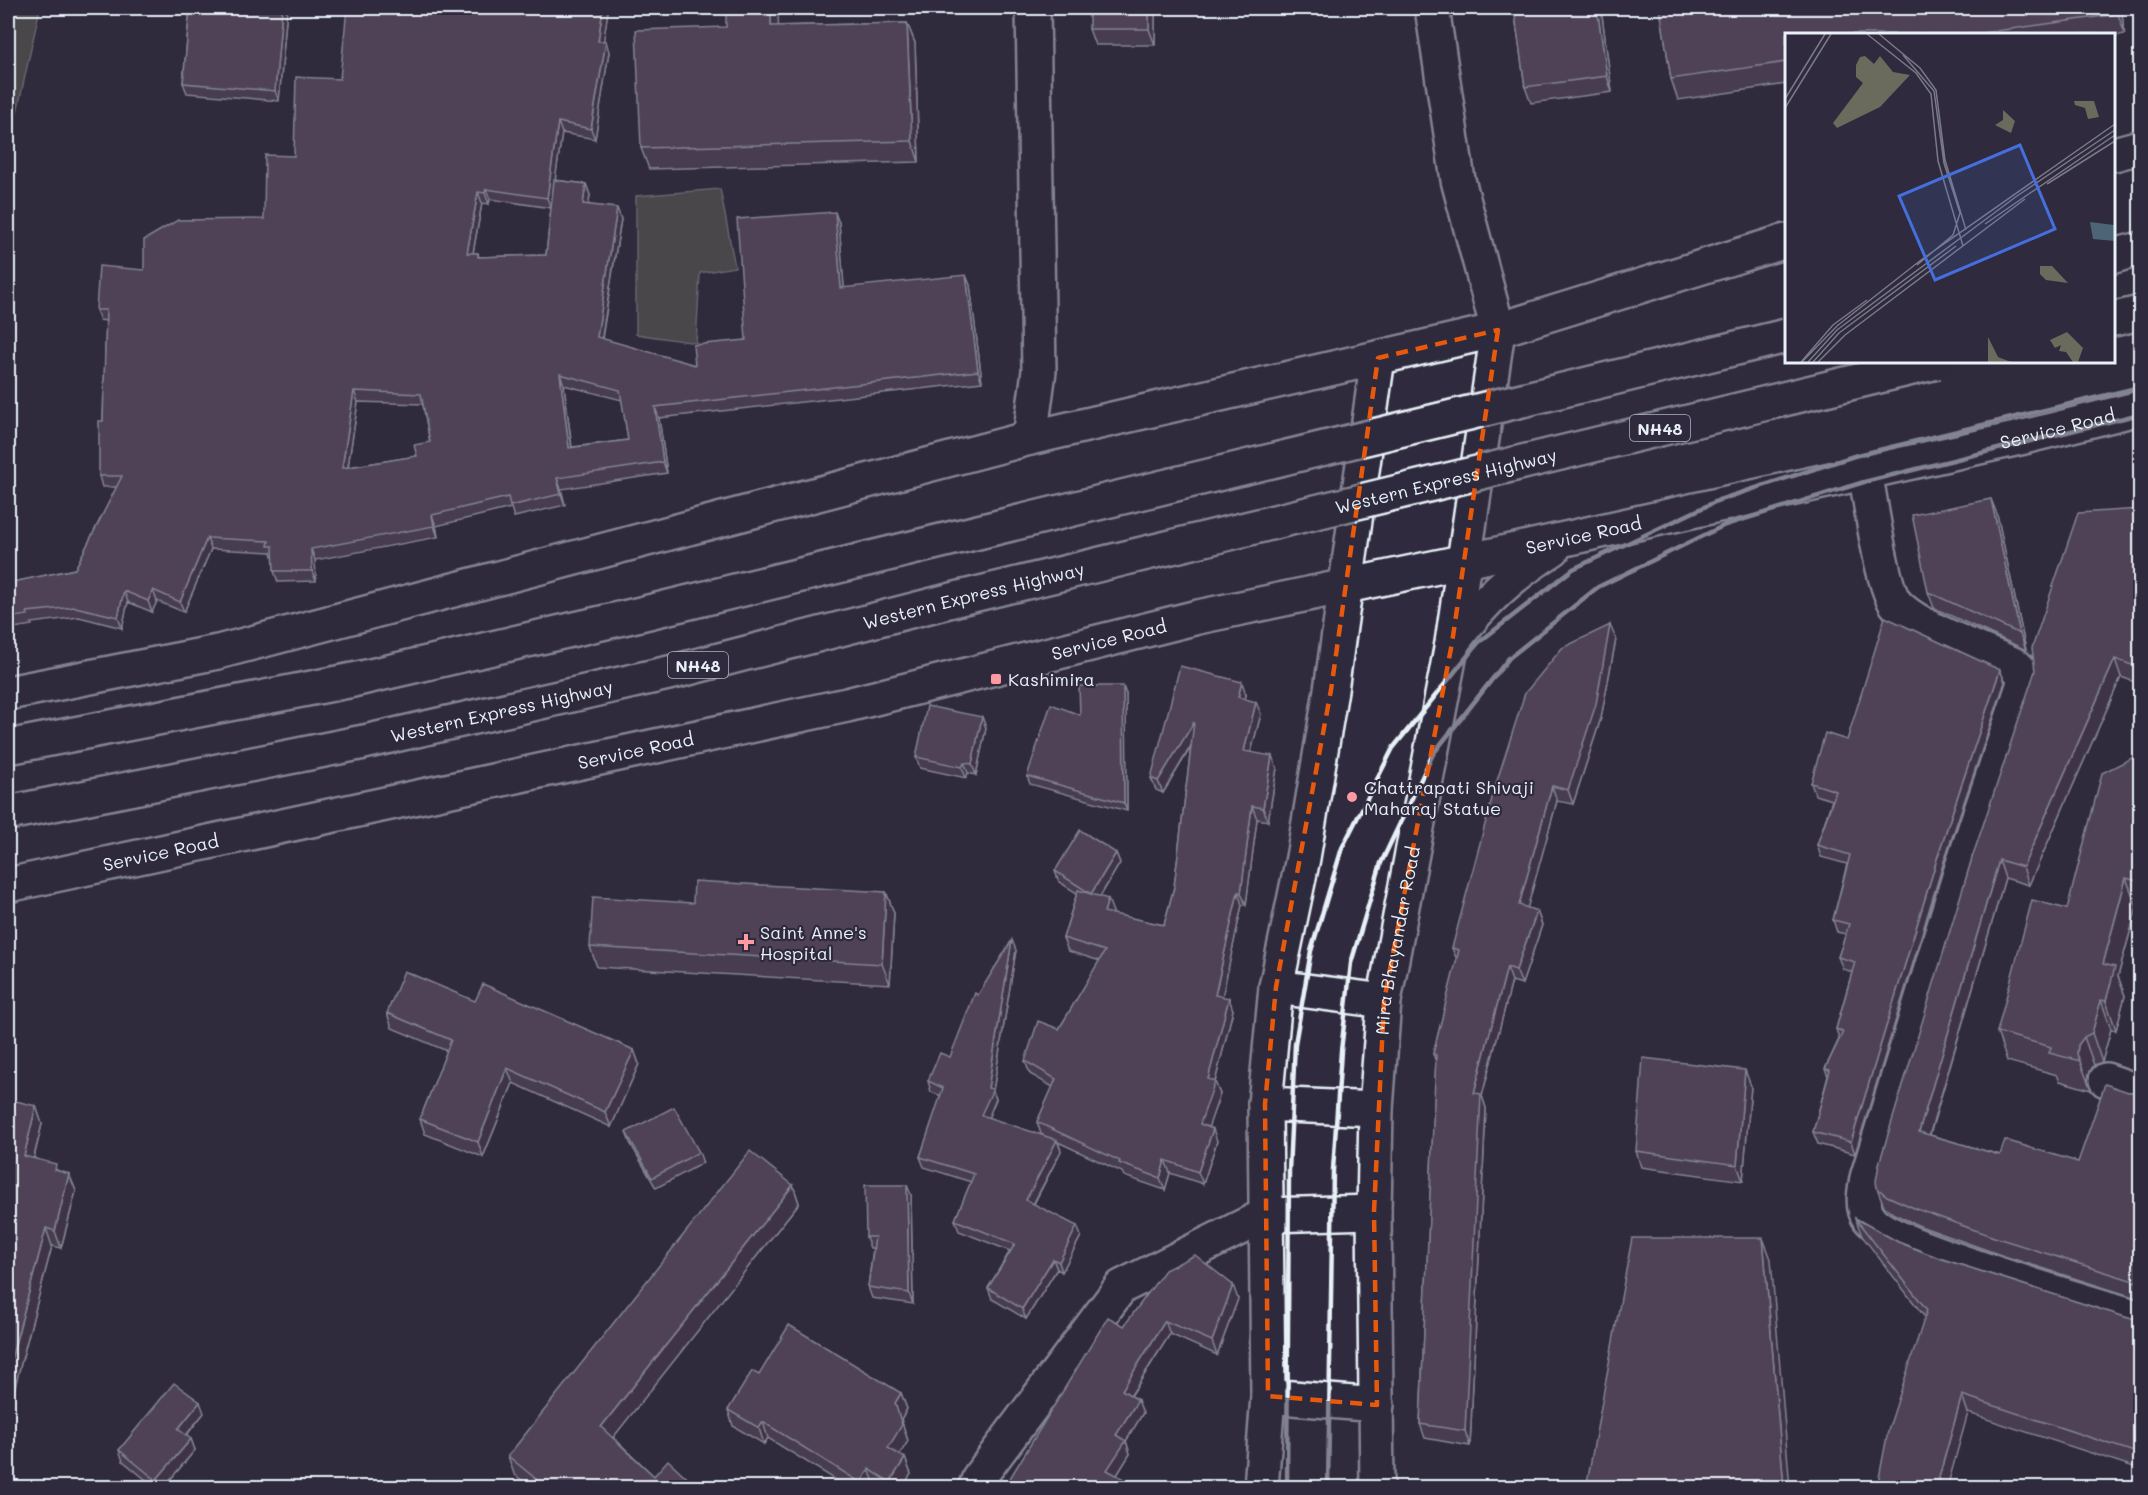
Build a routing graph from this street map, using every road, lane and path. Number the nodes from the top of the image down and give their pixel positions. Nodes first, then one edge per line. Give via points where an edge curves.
1 (1033, 8) edge
2 (1432, 8) edge
3 (2140, 147) edge
4 (2115, 154) edge
5 (1785, 241) edge
6 (2140, 249) edge
7 (2115, 256) edge
8 (2140, 313) edge
9 (2115, 319) edge
10 (1498, 330) junction
11 (1785, 336) edge
12 (1378, 358) junction
13 (1933, 363) edge
14 (2140, 408) edge
15 (1030, 438) junction
16 (1865, 471) junction
17 (1569, 538) junction
18 (1466, 561) junction
19 (1348, 587) junction
20 (1452, 643) junction
21 (8, 693) edge
22 (8, 747) edge
23 (8, 813) edge
24 (8, 885) edge
25 (1276, 987) junction
26 (1384, 1001) junction
27 (2106, 1080) dead end
28 (2140, 1092) edge
29 (1265, 1104) junction
30 (1376, 1108) junction
31 (1374, 1212) junction
32 (1266, 1215) junction
33 (2140, 1318) edge
34 (1268, 1396) junction
35 (1377, 1405) junction
36 (975, 1488) edge
37 (1261, 1488) edge
38 (1377, 1488) edge

1 - 15 main road via 1039,371
2 - 10 main road via 1458,180
3 - 4 main road
5 - 10 main road
6 - 7 main road
8 - 9 main road
10 - 12 main road
10 - 18 main road, Mira Bhayandar Road
11 - 22 main road, bridge via 632,616 353,680
12 - 15 main road
12 - 19 main road
13 - 23 main road, Western Express Highway / NH48, bridge via 971,595 673,672 364,742
14 - 16 main road, Service Road
15 - 21 main road via 218,652
16 - 17 main road, Service Road
16 - 33 main road via 1887,586 1896,604 1930,626 2015,665 2022,672 2024,683 1962,867 1867,1178 1864,1196 1869,1218 1916,1247
17 - 18 main road, Service Road
17 - 20 main road via 1480,605
18 - 19 main road, Service Road
18 - 20 main road, Mira Bhayandar Road
19 - 24 main road, Service Road via 1198,617 847,705
19 - 25 main road via 1303,858
20 - 26 main road, Mira Bhayandar Road
25 - 26 main road
25 - 29 main road
26 - 30 main road, Mira Bhayandar Road
27 - 28 main road
29 - 30 main road
29 - 32 main road
30 - 31 main road, Mira Bhayandar Road
31 - 32 main road
31 - 35 main road, Mira Bhayandar Road
32 - 34 main road
32 - 36 main road via 1121,1287 980,1476
34 - 35 main road
34 - 37 main road
35 - 38 main road, Mira Bhayandar Road

